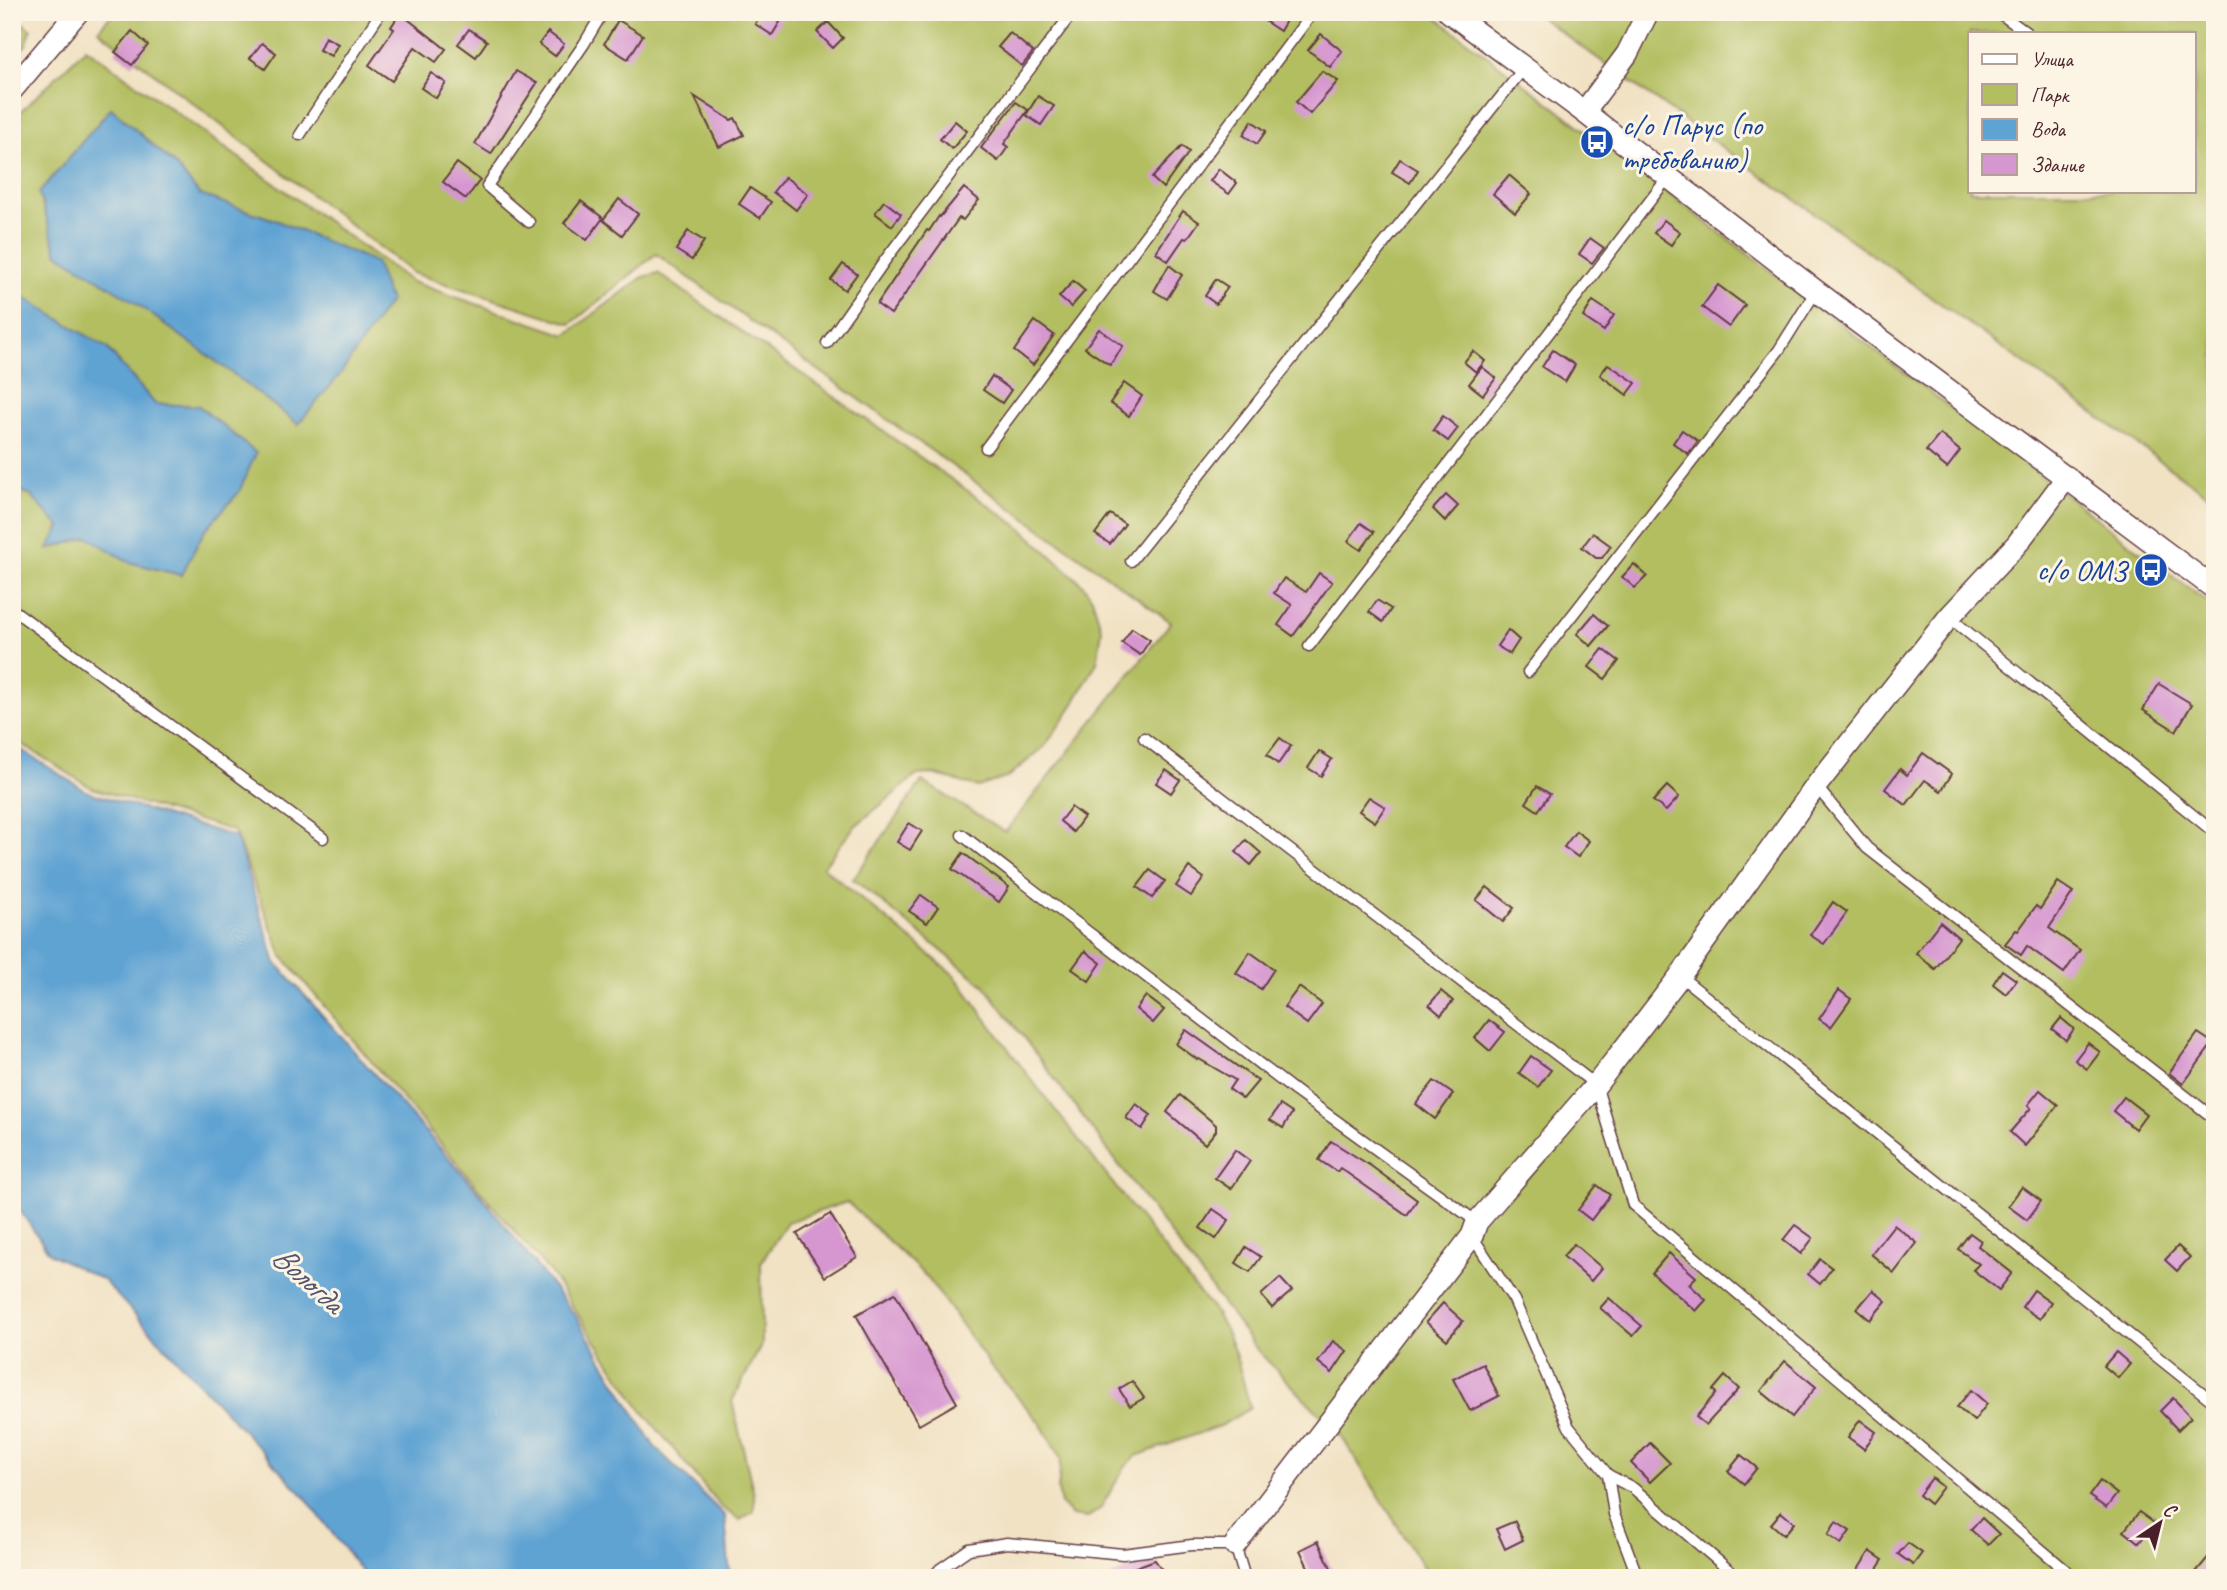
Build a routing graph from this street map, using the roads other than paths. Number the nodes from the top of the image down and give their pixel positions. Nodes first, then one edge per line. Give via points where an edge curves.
1 (78, 12) edge
2 (381, 12) edge
3 (603, 12) edge
4 (1073, 12) edge
5 (1313, 12) edge
6 (1449, 12) edge
7 (1647, 12) edge
8 (1998, 12) edge
9 (2026, 32) edge
10 (1524, 68) junction
11 (12, 90) edge
12 (1584, 112) junction
13 (300, 135) dead end
14 (1669, 176) junction
15 (529, 222) dead end
16 (1816, 291) junction
17 (827, 343) dead end
18 (986, 447) dead end
19 (2067, 477) junction
20 (1131, 561) dead end
21 (2215, 589) edge
22 (12, 609) edge
23 (1949, 617) junction
24 (1309, 646) dead end
25 (1528, 672) dead end
26 (1144, 738) dead end
27 (1816, 786) junction
28 (2215, 833) edge
29 (962, 835) dead end
30 (323, 838) dead end
31 (1680, 976) junction
32 (1596, 1085) junction
33 (2215, 1119) edge
34 (1475, 1229) junction
35 (2215, 1403) edge
36 (1608, 1475) junction
37 (1235, 1545) junction
38 (932, 1578) edge
39 (1245, 1578) edge
40 (1637, 1578) edge
41 (1738, 1578) edge
42 (2075, 1578) edge

1 - 11 street
2 - 13 lane
3 - 15 lane via 487,186
4 - 17 lane
5 - 18 lane
6 - 10 street
7 - 12 street via 1627,54
8 - 9 lane
10 - 12 street
10 - 20 lane
12 - 14 street
14 - 16 street
14 - 24 lane
16 - 19 street
16 - 25 lane via 1779,351
19 - 21 street
19 - 23 street via 2017,544
22 - 30 lane
23 - 27 street
23 - 28 lane
26 - 32 lane
27 - 31 street
27 - 33 lane via 1867,848
29 - 34 lane
31 - 32 street
31 - 35 lane
32 - 34 street
32 - 42 lane via 1633,1205
34 - 36 lane via 1514,1300 1569,1427
34 - 37 street
36 - 40 lane via 1614,1514
36 - 41 lane via 1633,1488
37 - 38 lane via 1123,1554 1007,1543 969,1549
37 - 39 lane

